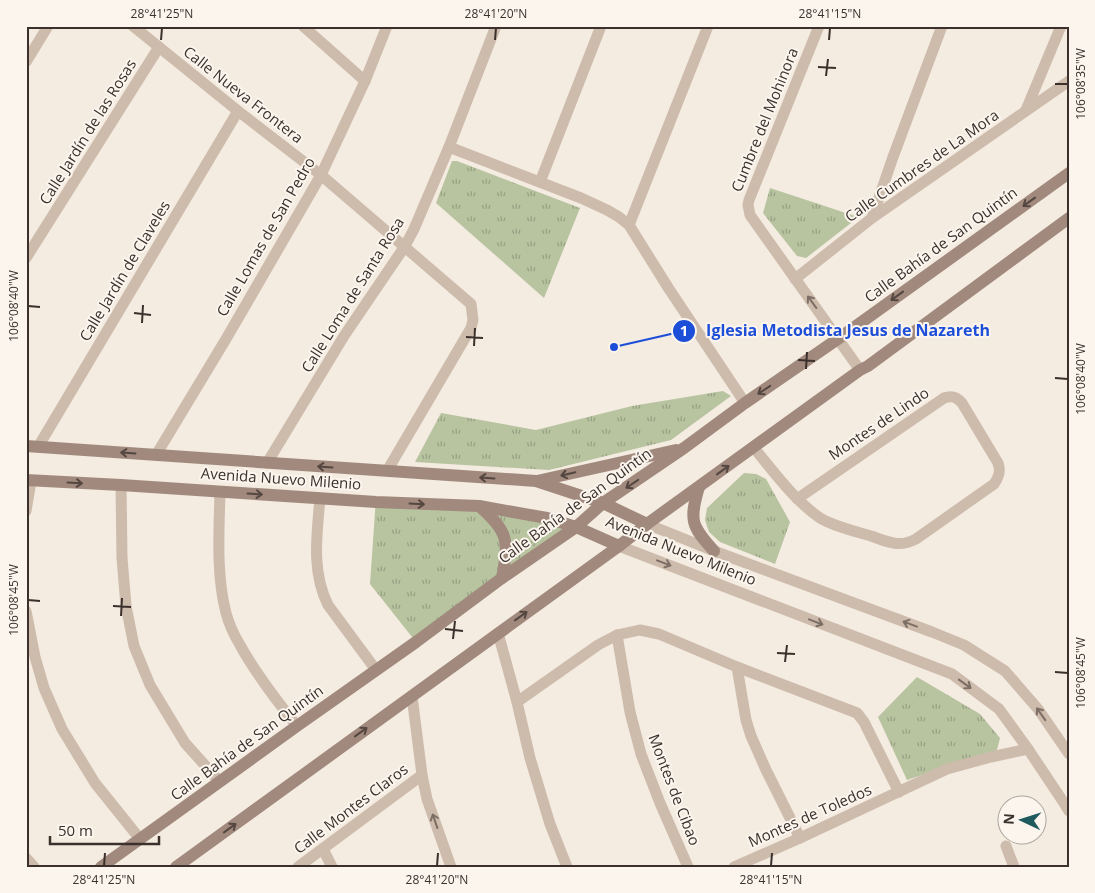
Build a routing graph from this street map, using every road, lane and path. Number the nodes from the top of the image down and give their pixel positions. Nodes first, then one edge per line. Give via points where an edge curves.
1 (48, 26) edge
2 (134, 26) edge
3 (303, 26) edge
4 (386, 26) edge
5 (496, 26) edge
6 (601, 26) edge
7 (708, 26) edge
8 (819, 26) edge
9 (942, 26) edge
10 (1061, 26) edge
11 (159, 47) junction
12 (26, 62) edge
13 (365, 81) junction
14 (1069, 81) edge
15 (1026, 111) junction
16 (238, 112) junction
17 (449, 147) junction
18 (1069, 173) edge
19 (321, 175) junction
20 (540, 182) junction
21 (872, 218) junction
22 (1069, 218) edge
23 (629, 226) junction
24 (405, 246) junction
25 (26, 258) edge
26 (795, 279) junction
27 (838, 339) junction
28 (860, 370) junction
29 (745, 403) junction
30 (32, 446) edge
31 (684, 448) junction
32 (754, 448) junction
33 (156, 455) junction
34 (267, 463) junction
35 (387, 471) junction
36 (28, 481) edge
37 (536, 481) junction
38 (121, 485) junction
39 (699, 487) junction
40 (220, 492) junction
41 (320, 498) junction
42 (797, 499) junction
43 (603, 503) junction
44 (479, 506) junction
45 (26, 511) edge
46 (647, 524) junction
47 (576, 527) junction
48 (619, 546) junction
49 (714, 551) junction
50 (502, 578) junction
51 (26, 611) edge
52 (498, 633) junction
53 (617, 635) junction
54 (737, 667) junction
55 (376, 670) junction
56 (412, 696) junction
57 (517, 702) junction
58 (296, 726) junction
59 (1028, 749) junction
60 (1069, 754) edge
61 (422, 775) junction
62 (220, 782) junction
63 (899, 792) junction
64 (1069, 812) edge
65 (800, 838) junction
66 (140, 839) junction
67 (1006, 846) dead end
68 (323, 849) junction
69 (26, 858) edge
70 (34, 867) edge
71 (101, 867) edge
72 (176, 867) edge
73 (298, 867) edge
74 (332, 867) edge
75 (451, 867) edge
76 (567, 867) edge
77 (688, 867) edge
78 (734, 867) edge
79 (1014, 867) edge

1 - 12 street
2 - 11 street, Calle Nueva Frontera
3 - 13 street
4 - 13 street, Calle Lomas de San Pedro
5 - 17 street, Calle Loma de Santa Rosa
6 - 20 street
7 - 23 street
8 - 26 street, Cumbre del Mohinora via 748,205 750,215
9 - 21 street
10 - 15 street
11 - 16 street, Calle Nueva Frontera
11 - 25 street, Calle Jardín de las Rosas
13 - 19 street, Calle Lomas de San Pedro
14 - 15 street, Calle Cumbres de La Mora
15 - 21 street, Calle Cumbres de La Mora
16 - 19 street, Calle Nueva Frontera
16 - 30 street, Calle Jardín de Claveles
17 - 20 street
17 - 24 street, Calle Loma de Santa Rosa
18 -> 27 street, Calle Bahía de San Quintín
19 - 24 street, Calle Nueva Frontera
19 - 33 street, Calle Lomas de San Pedro
20 - 23 street via 607,210
21 - 26 street, Calle Cumbres de La Mora
22 - 28 street
23 - 29 street
24 - 34 street, Calle Loma de Santa Rosa via 344,336
24 - 35 street, Calle Nueva Frontera via 471,304 473,312 471,328
27 -> 26 street, Cumbre del Mohinora
27 - 28 street, Cumbre del Mohinora
27 -> 29 street, Calle Bahía de San Quintín
28 - 32 street
29 - 31 street, Calle Bahía de San Quintín
33 -> 30 street, Avenida Nuevo Milenio
31 -> 37 street
31 -> 43 street, Calle Bahía de San Quintín
39 -> 32 street
32 - 42 street, Montes de Lindo
33 - 34 street, Avenida Nuevo Milenio
35 -> 34 street, Avenida Nuevo Milenio
37 -> 35 street, Avenida Nuevo Milenio
36 -> 38 street, Avenida Nuevo Milenio
36 - 45 street
37 - 43 street, Avenida Nuevo Milenio
38 - 40 street, Avenida Nuevo Milenio
38 - 62 street via 122,558 126,606 134,646 150,685 185,744
39 - 46 street
39 - 49 street via 693,512 694,524
40 -> 41 street, Avenida Nuevo Milenio
40 - 58 street via 219,551 226,614 245,654
41 -> 44 street, Avenida Nuevo Milenio
41 - 55 street via 316,557 322,594
42 - 42 street, Montes de Lindo via 821,519 902,544 916,539 994,484 1000,468 962,404 948,396
43 - 46 street, Avenida Nuevo Milenio
43 - 47 street, Calle Bahía de San Quintín
44 - 47 street, Avenida Nuevo Milenio via 547,518
44 - 50 street via 493,518 504,537 506,555
46 - 48 street
46 - 49 street, Avenida Nuevo Milenio
47 - 48 street, Avenida Nuevo Milenio
47 - 50 street, Calle Bahía de San Quintín
52 -> 48 street
48 -> 59 street, Avenida Nuevo Milenio via 952,674 999,709
60 -> 49 street, Avenida Nuevo Milenio via 1038,709 1005,671 964,645
50 - 55 street, Calle Bahía de San Quintín
51 - 66 street via 44,688 62,729 95,783
52 - 56 street
52 - 57 street
53 - 54 street via 640,630 659,634
53 - 57 street
53 - 77 street, Montes de Cibao via 641,754
54 - 63 street via 857,713
54 - 65 street via 751,736
55 - 58 street, Calle Bahía de San Quintín
56 - 61 street, Calle Montes Claros
72 -> 56 street
57 - 76 street via 530,758
58 - 62 street, Calle Bahía de San Quintín
59 - 63 street, Montes de Toledos via 947,769
59 - 64 street, Avenida Nuevo Milenio
61 - 68 street, Calle Montes Claros
75 -> 61 street, Calle Montes Claros
62 - 66 street, Calle Bahía de San Quintín
63 - 65 street, Montes de Toledos
65 - 78 street, Montes de Toledos
66 - 71 street, Calle Bahía de San Quintín
67 - 79 street
68 - 73 street, Calle Montes Claros
68 - 74 street
69 - 70 street

